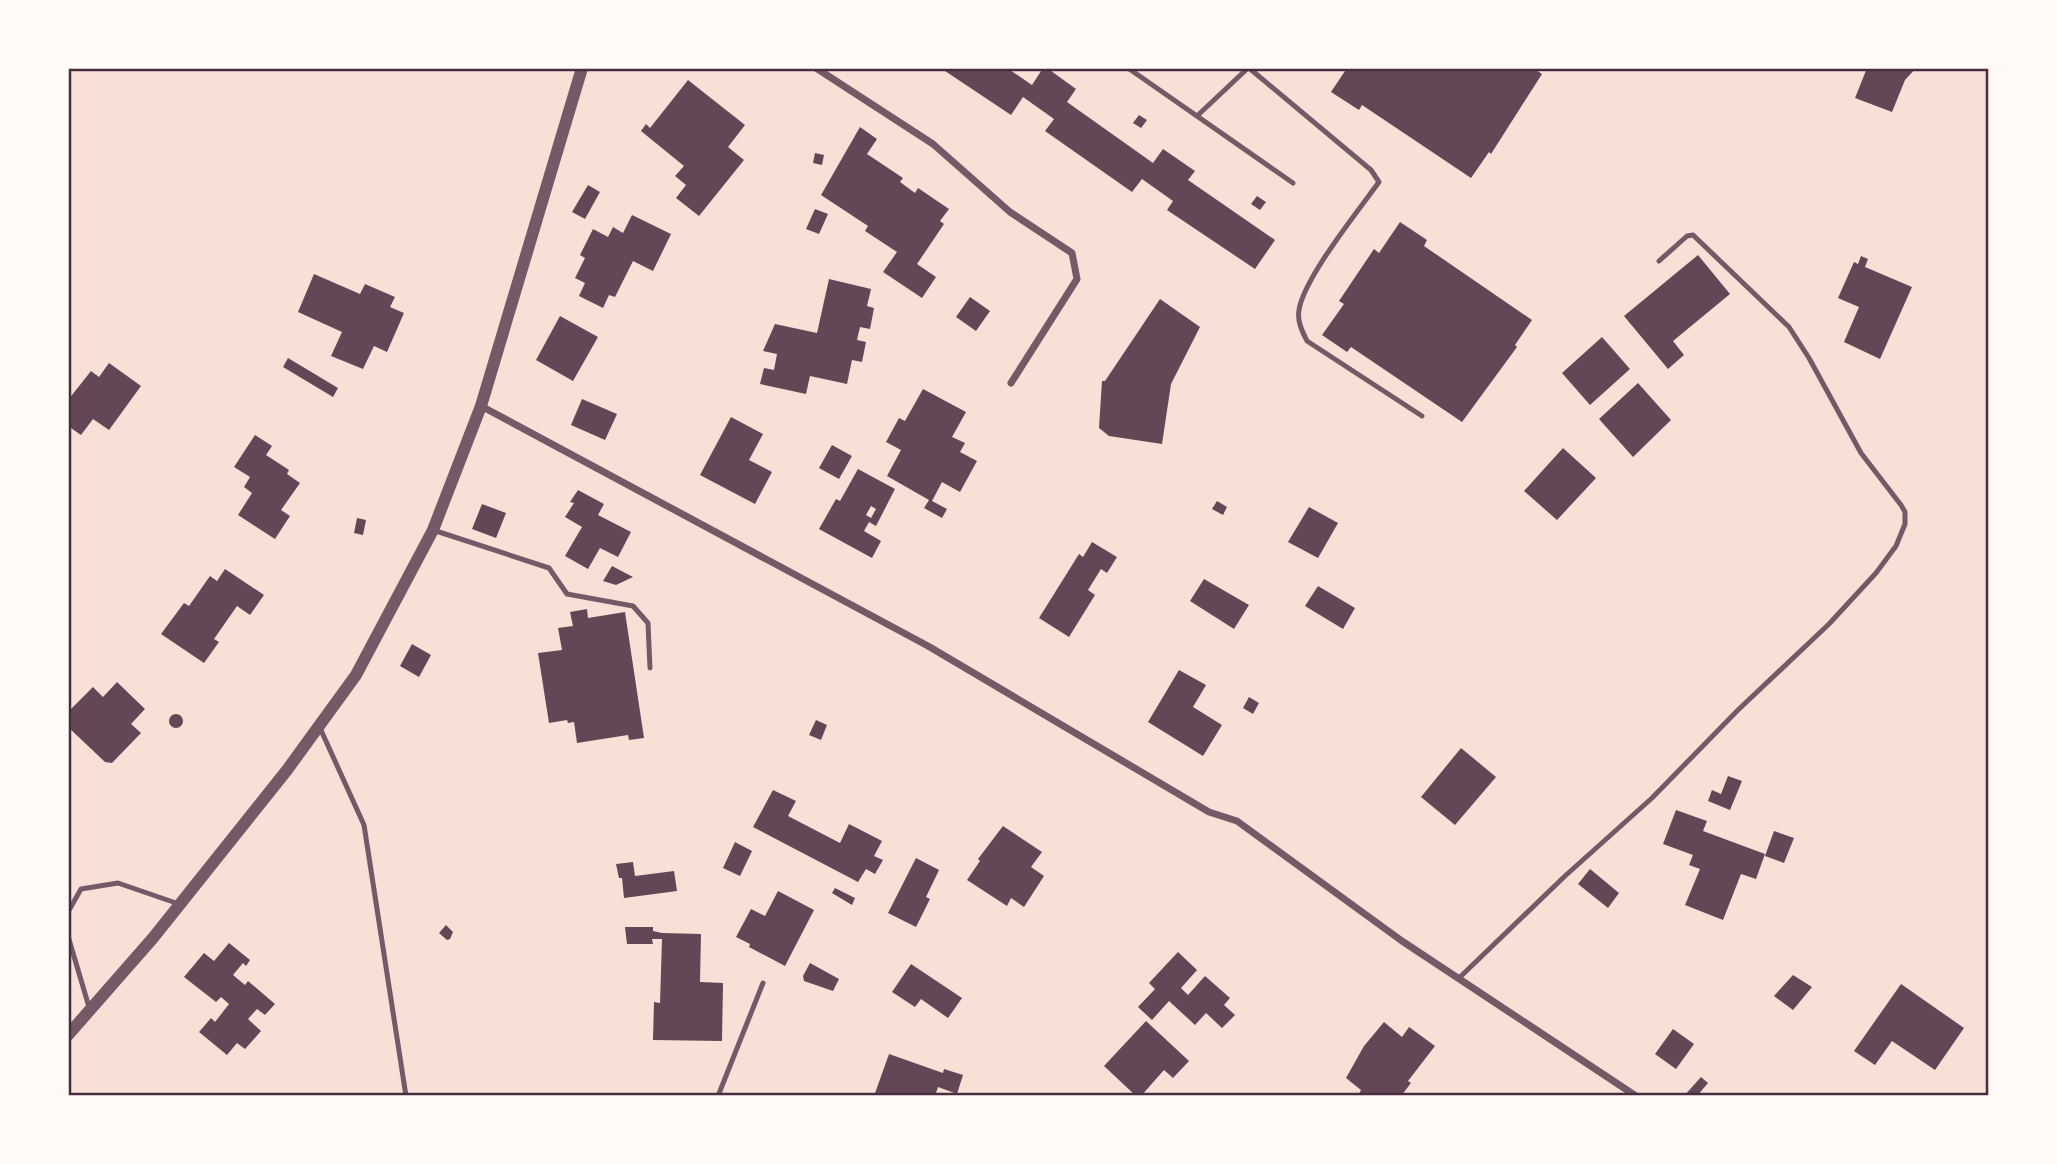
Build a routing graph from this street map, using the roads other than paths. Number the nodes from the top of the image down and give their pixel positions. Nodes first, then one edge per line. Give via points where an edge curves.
1 (582, 68) edge
2 (816, 68) edge
3 (1128, 68) edge
4 (1249, 68) edge
5 (1196, 116) junction
6 (1293, 183) dead end
7 (1659, 261) dead end
8 (1011, 383) dead end
9 (481, 406) junction
10 (1422, 416) dead end
11 (433, 530) junction
12 (650, 668) dead end
13 (318, 726) junction
14 (179, 904) junction
15 (68, 912) edge
16 (68, 936) edge
17 (1458, 979) junction
18 (763, 983) dead end
19 (90, 1010) junction
20 (68, 1035) edge
21 (406, 1096) edge
22 (718, 1096) edge
23 (1636, 1096) edge

1 - 9 street
2 - 8 street via 933,144 1010,212 1072,253 1077,279
3 - 5 lane
4 - 5 lane
4 - 10 lane via 1371,170 1379,182 1304,290 1298,313 1307,341
5 - 6 lane
7 - 17 lane via 1693,235 1789,327 1861,453 1902,505 1905,524 1877,573 1829,624
9 - 11 street
9 - 17 street via 928,646 1209,812 1237,821
11 - 12 lane via 549,568 566,594 633,606 648,623
11 - 13 street via 356,675
13 - 14 street
13 - 21 lane via 364,825
14 - 15 lane via 118,883 81,889
14 - 19 street
16 - 19 lane
17 - 23 street
18 - 22 lane
19 - 20 street

